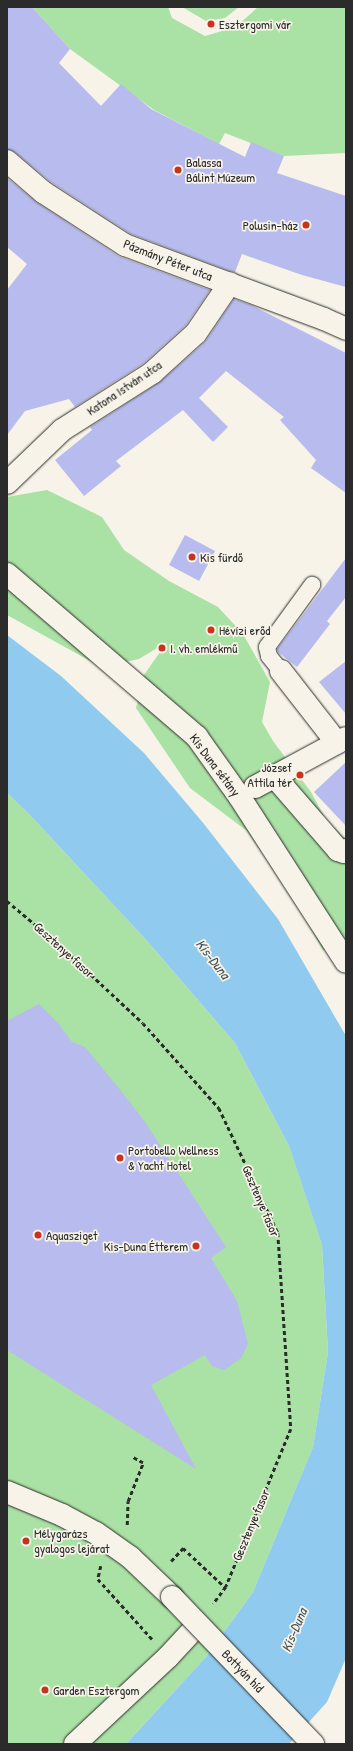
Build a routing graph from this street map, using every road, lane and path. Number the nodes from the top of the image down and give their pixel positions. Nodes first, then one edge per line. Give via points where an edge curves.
1 (7, 161) edge
2 (230, 283) junction
3 (346, 329) edge
4 (7, 483) edge
5 (7, 574) edge
6 (312, 585) dead end
7 (281, 671) joint
8 (342, 740) edge
9 (274, 776) junction
10 (255, 787) dead end
11 (346, 850) edge
12 (7, 901) edge
13 (346, 962) edge
14 (132, 1457) dead end
15 (7, 1492) edge
16 (128, 1529) dead end
17 (183, 1548) dead end
18 (101, 1564) dead end
19 (226, 1587) junction
20 (209, 1610) dead end
21 (190, 1633) dead end
22 (168, 1657) junction
23 (75, 1744) edge
24 (313, 1744) edge

1 - 2 street, Pázmány Péter utca via 43,192 125,245
2 - 3 street, Pázmány Péter utca
2 - 4 street, Katona István utca via 196,333 152,373 62,430
5 - 13 street, Kis Duna sétány via 197,737 239,796
6 - 7 lane via 267,647 269,656
7 - 8 street
8 - 9 street
9 - 10 street
9 - 11 street via 338,850
12 - 19 path, Gesztenye fasor via 55,941 142,1023 219,1108 278,1233 291,1429
14 - 16 path via 143,1463 128,1501
15 - 24 street, Bottyán híd, bridge via 62,1515 96,1533 130,1557 172,1597
17 - 19 path
18 - 22 path via 98,1579
19 - 20 path, Gesztenye fasor
21 - 22 street
22 - 23 street

